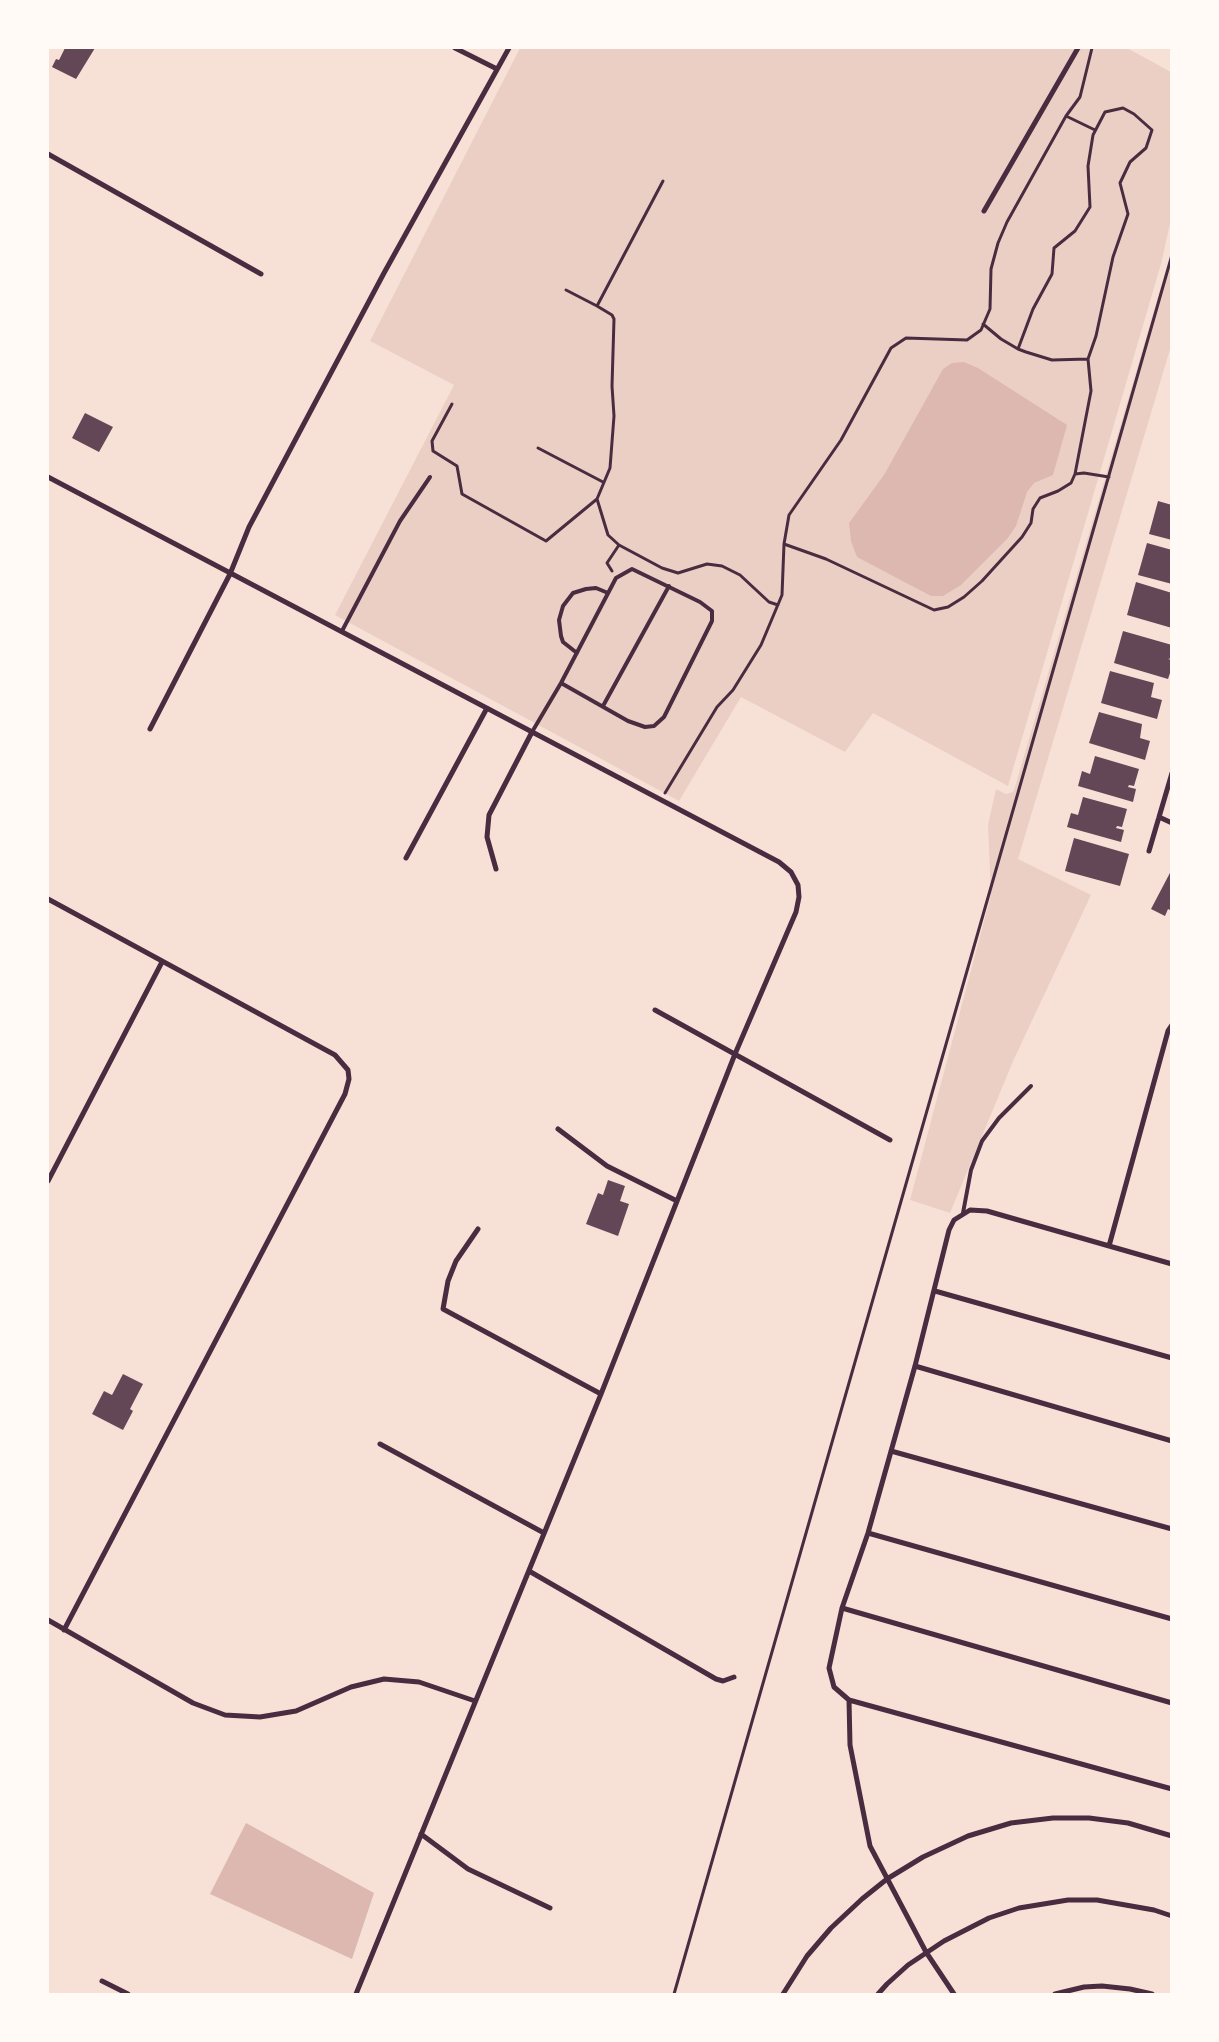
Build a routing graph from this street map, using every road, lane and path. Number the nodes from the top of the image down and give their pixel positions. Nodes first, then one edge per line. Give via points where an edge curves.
1 (455, 48) edge
2 (509, 48) edge
3 (1078, 48) edge
4 (1092, 48) edge
5 (497, 70) junction
6 (1066, 116) junction
7 (1095, 130) junction
8 (48, 154) edge
9 (664, 181) dead end
10 (984, 211) dead end
11 (1172, 256) edge
12 (261, 274) dead end
13 (566, 290) dead end
14 (597, 306) junction
15 (983, 324) junction
16 (1018, 348) junction
17 (1088, 359) junction
18 (452, 404) dead end
19 (538, 448) dead end
20 (1076, 474) junction
21 (48, 477) edge
22 (430, 477) dead end
23 (1109, 477) junction
24 (603, 482) junction
25 (597, 499) junction
26 (784, 544) junction
27 (618, 545) junction
28 (230, 574) junction
29 (616, 578) junction
30 (669, 586) junction
31 (608, 592) junction
32 (778, 605) junction
33 (342, 631) junction
34 (577, 653) junction
35 (562, 683) junction
36 (603, 706) junction
37 (487, 708) junction
38 (150, 729) dead end
39 (532, 732) junction
40 (1172, 773) edge
41 (661, 800) junction
42 (1159, 817) junction
43 (1172, 823) edge
44 (1149, 851) dead end
45 (406, 858) dead end
46 (496, 869) dead end
47 (48, 899) edge
48 (162, 962) junction
49 (654, 1010) dead end
50 (1172, 1025) edge
51 (735, 1054) junction
52 (1031, 1086) dead end
53 (558, 1128) dead end
54 (890, 1140) dead end
55 (48, 1181) edge
56 (677, 1201) junction
57 (963, 1213) junction
58 (478, 1229) dead end
59 (1109, 1246) junction
60 (1172, 1264) edge
61 (935, 1291) junction
62 (1172, 1358) edge
63 (915, 1366) junction
64 (602, 1394) junction
65 (1172, 1441) edge
66 (380, 1444) dead end
67 (891, 1450) junction
68 (1172, 1529) edge
69 (544, 1533) junction
70 (868, 1533) junction
71 (529, 1571) junction
72 (842, 1608) junction
73 (1172, 1618) edge
74 (48, 1620) edge
75 (64, 1630) junction
76 (734, 1677) dead end
77 (849, 1700) junction
78 (475, 1701) junction
79 (1172, 1703) edge
80 (1172, 1789) edge
81 (421, 1834) junction
82 (1172, 1836) edge
83 (887, 1879) junction
84 (550, 1908) dead end
85 (1172, 1916) edge
86 (926, 1952) junction
87 (102, 1981) dead end
88 (128, 1994) edge
89 (356, 1994) edge
90 (674, 1994) edge
91 (783, 1994) edge
92 (878, 1994) edge
93 (954, 1994) edge
94 (1055, 1994) edge
95 (1152, 1994) edge

1 - 5 street
2 - 5 street
3 - 10 street
4 - 6 path via 1080,97
5 - 28 street via 249,527
6 - 7 path
6 - 15 path via 998,243 991,269 990,309
7 - 16 path via 1088,166 1090,207 1075,231 1054,248 1052,274 1033,309
7 - 17 path via 1105,112 1123,108 1152,130 1146,148 1130,162 1120,183 1128,214 1113,257
8 - 12 street
9 - 14 path
11 - 23 path
13 - 14 path
14 - 24 path via 614,319 614,416 610,468
15 - 16 path
15 - 26 path via 981,330 967,340 906,338 891,348 841,440 789,515
16 - 17 path via 1052,360
17 - 20 path via 1091,391
18 - 25 path via 432,441 433,451 456,466 462,494 546,541
19 - 24 path
20 - 23 path
20 - 26 path via 1071,483 1058,492 1040,498 1033,509 1031,524 1022,537 982,581 948,607 934,610 826,558
21 - 28 street
22 - 33 lane via 400,521
23 - 90 path
24 - 25 path
25 - 27 path via 608,534
26 - 32 path via 782,595
27 - 29 path via 607,563
27 - 32 path via 678,574 707,564 722,566 740,575 769,602
28 - 33 street
28 - 38 street
29 - 30 lane via 632,569
29 - 31 lane
30 - 36 lane
30 - 36 lane via 712,611 712,621 664,717 654,726 645,728
31 - 34 lane
31 - 34 lane via 596,588 573,593 563,606 559,620 561,636 563,642
32 - 41 path via 761,645 733,690 717,707
33 - 37 street
34 - 35 lane
35 - 36 lane
35 - 39 lane
37 - 39 street
37 - 45 street
39 - 41 street
39 - 46 street via 489,815 488,836
40 - 42 street
41 - 51 street via 779,862 791,872 798,885 796,912
42 - 43 street
42 - 44 street
47 - 48 street
48 - 55 street
48 - 75 street via 335,1055 348,1070 349,1079 345,1094
49 - 51 street
50 - 59 street
51 - 54 street
51 - 56 street
52 - 57 lane via 999,1118 982,1141 971,1170
53 - 56 street via 607,1166
56 - 64 street
57 - 59 street via 988,1210
57 - 61 street via 949,1230
58 - 64 street via 456,1261 443,1309
59 - 60 street
61 - 62 street
61 - 63 street
63 - 65 street
63 - 67 street
64 - 69 street
66 - 69 street
67 - 68 street
67 - 70 street
69 - 71 street
70 - 72 street
70 - 73 street
71 - 76 street via 716,1679 723,1681
71 - 78 street
72 - 77 street via 829,1668 834,1687
72 - 79 street
74 - 75 street
75 - 78 street via 193,1702 225,1715 260,1717 296,1711 338,1692 384,1679 419,1682
77 - 80 street
77 - 83 street via 850,1745 870,1846
78 - 81 street
81 - 84 street via 468,1869
81 - 89 street
82 - 83 street via 1128,1823 1089,1818 1011,1823 946,1845
83 - 86 street
83 - 91 street via 831,1928 807,1956
85 - 86 street via 1097,1900 1068,1900 988,1918
86 - 92 street
86 - 93 street
87 - 88 street
94 - 95 street via 1102,1986

